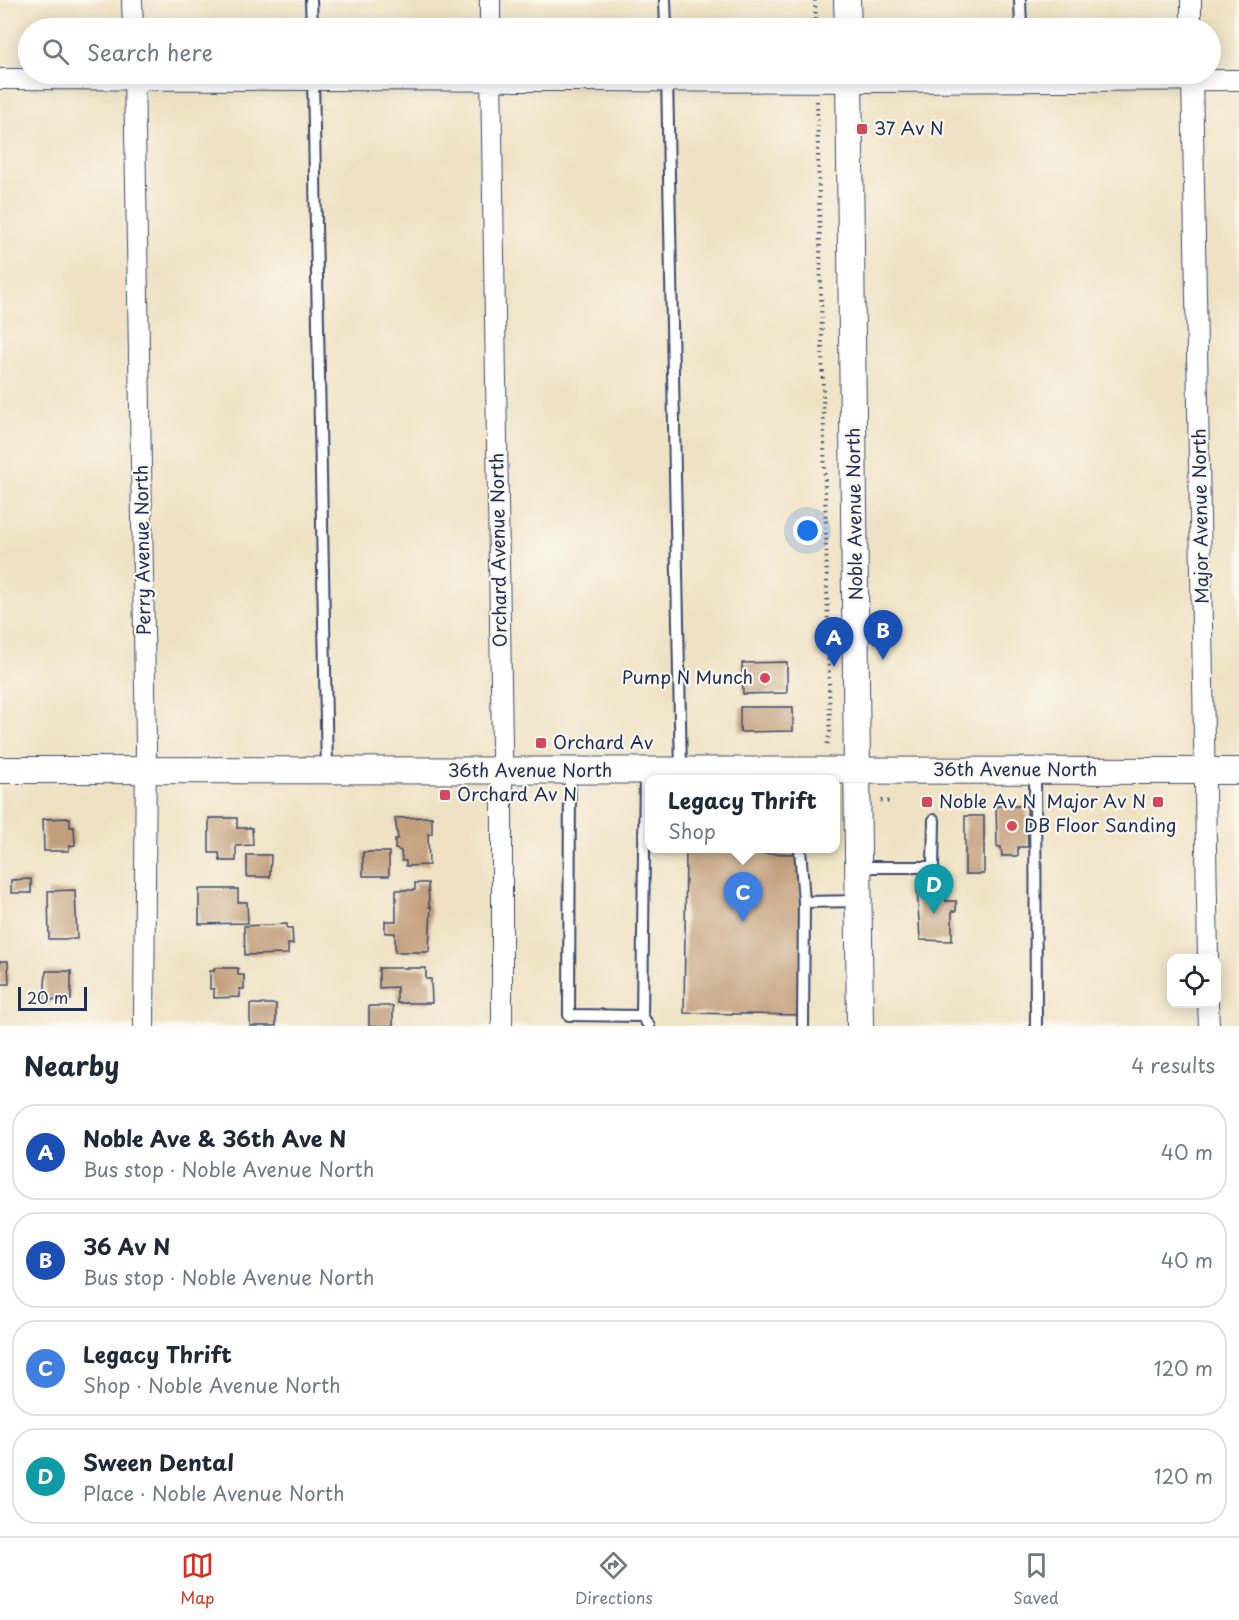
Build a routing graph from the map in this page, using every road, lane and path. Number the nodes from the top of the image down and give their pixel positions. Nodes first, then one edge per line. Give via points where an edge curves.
1 (132, 0) edge
2 (311, 0) edge
3 (490, 0) edge
4 (665, 0) edge
5 (815, 0) edge
6 (847, 0) edge
7 (1020, 0) edge
8 (1191, 0) edge
9 (133, 18) edge
10 (312, 18) edge
11 (490, 18) edge
12 (666, 18) edge
13 (816, 18) edge
14 (848, 18) edge
15 (1021, 18) edge
16 (1191, 18) edge
17 (0, 79) edge
18 (18, 79) edge
19 (1221, 79) edge
20 (1239, 80) edge
21 (134, 84) edge
22 (313, 84) edge
23 (491, 84) edge
24 (667, 84) edge
25 (817, 84) edge
26 (849, 84) edge
27 (1192, 84) edge
28 (827, 741) dead end
29 (859, 769) junction
30 (0, 770) edge
31 (145, 770) junction
32 (327, 770) junction
33 (502, 771) junction
34 (570, 771) junction
35 (645, 771) junction
36 (681, 771) junction
37 (1035, 771) junction
38 (1206, 771) junction
39 (1239, 771) edge
40 (645, 775) edge
41 (934, 820) dead end
42 (646, 853) edge
43 (800, 853) edge
44 (859, 867) junction
45 (860, 901) junction
46 (804, 902) junction
47 (1208, 954) edge
48 (1208, 1008) edge
49 (642, 1016) junction
50 (144, 1026) edge
51 (502, 1026) edge
52 (649, 1026) edge
53 (803, 1026) edge
54 (860, 1026) edge
55 (1036, 1026) edge
56 (1209, 1026) edge

1 - 9 street
2 - 10 lane
3 - 11 street
4 - 12 lane
5 - 13 path
6 - 14 street
7 - 15 lane
8 - 16 street
17 - 18 street
19 - 20 street
21 - 31 street, Perry Avenue North
22 - 32 lane
23 - 33 street, Orchard Avenue North
24 - 36 lane
25 - 28 path via 830,731
26 - 29 street, Noble Avenue North
27 - 38 street, Major Avenue North
29 - 36 street, 36th Avenue North
29 - 37 street, 36th Avenue North
29 - 44 street, Noble Avenue North
30 - 31 street, 36th Avenue North
31 - 32 street, 36th Avenue North
31 - 50 street, Perry Avenue North
32 - 33 street, 36th Avenue North
33 - 34 street, 36th Avenue North
33 - 51 street, Orchard Avenue North
34 - 35 street, 36th Avenue North
34 - 49 lane via 569,1015
35 - 36 street, 36th Avenue North
35 - 40 lane
37 - 38 street, 36th Avenue North
37 - 55 lane
38 - 39 street, 36th Avenue North
38 - 47 street, Major Avenue North
41 - 44 lane via 933,867
42 - 49 lane
43 - 46 lane
44 - 45 street, Noble Avenue North
45 - 46 lane
45 - 54 street, Noble Avenue North
46 - 53 lane
48 - 56 street
49 - 52 lane

